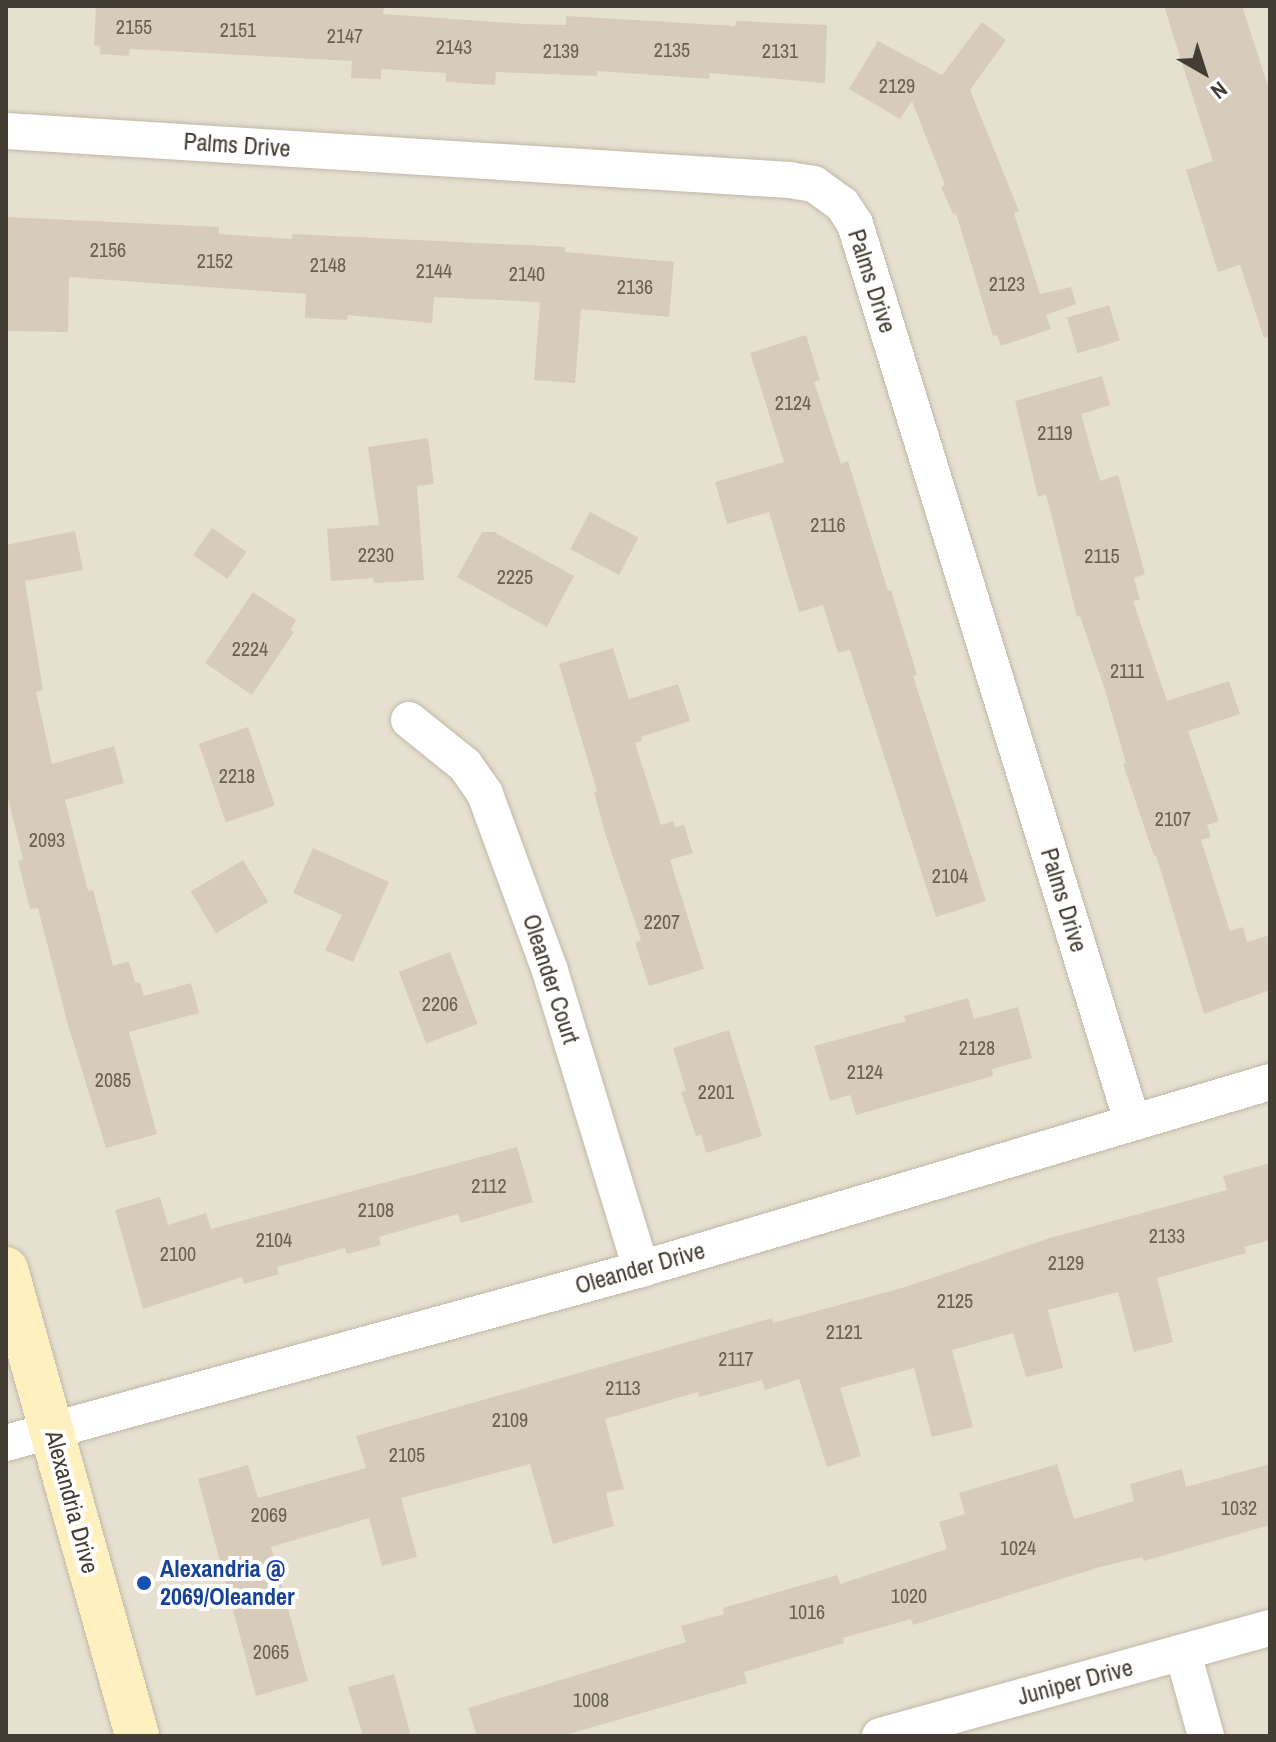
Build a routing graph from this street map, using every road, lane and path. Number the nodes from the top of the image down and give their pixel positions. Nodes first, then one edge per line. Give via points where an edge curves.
1 (6, 131) edge
2 (409, 720) dead end
3 (1270, 1082) edge
4 (1132, 1121) junction
5 (6, 1269) edge
6 (641, 1269) junction
7 (52, 1430) junction
8 (6, 1443) edge
9 (1270, 1628) edge
10 (1183, 1653) junction
11 (137, 1736) edge
12 (880, 1736) edge
13 (1206, 1736) edge

1 - 4 street, Palms Drive via 789,180 829,193 855,224
2 - 6 street, Oleander Court via 465,765 485,794 550,971
3 - 4 street, Oleander Drive
4 - 6 street, Oleander Drive
5 - 7 street, Alexandria Drive
6 - 7 street, Oleander Drive
7 - 8 street, Oleander Drive
7 - 11 street, Alexandria Drive
9 - 10 street, Juniper Drive
10 - 12 street, Juniper Drive
10 - 13 street

